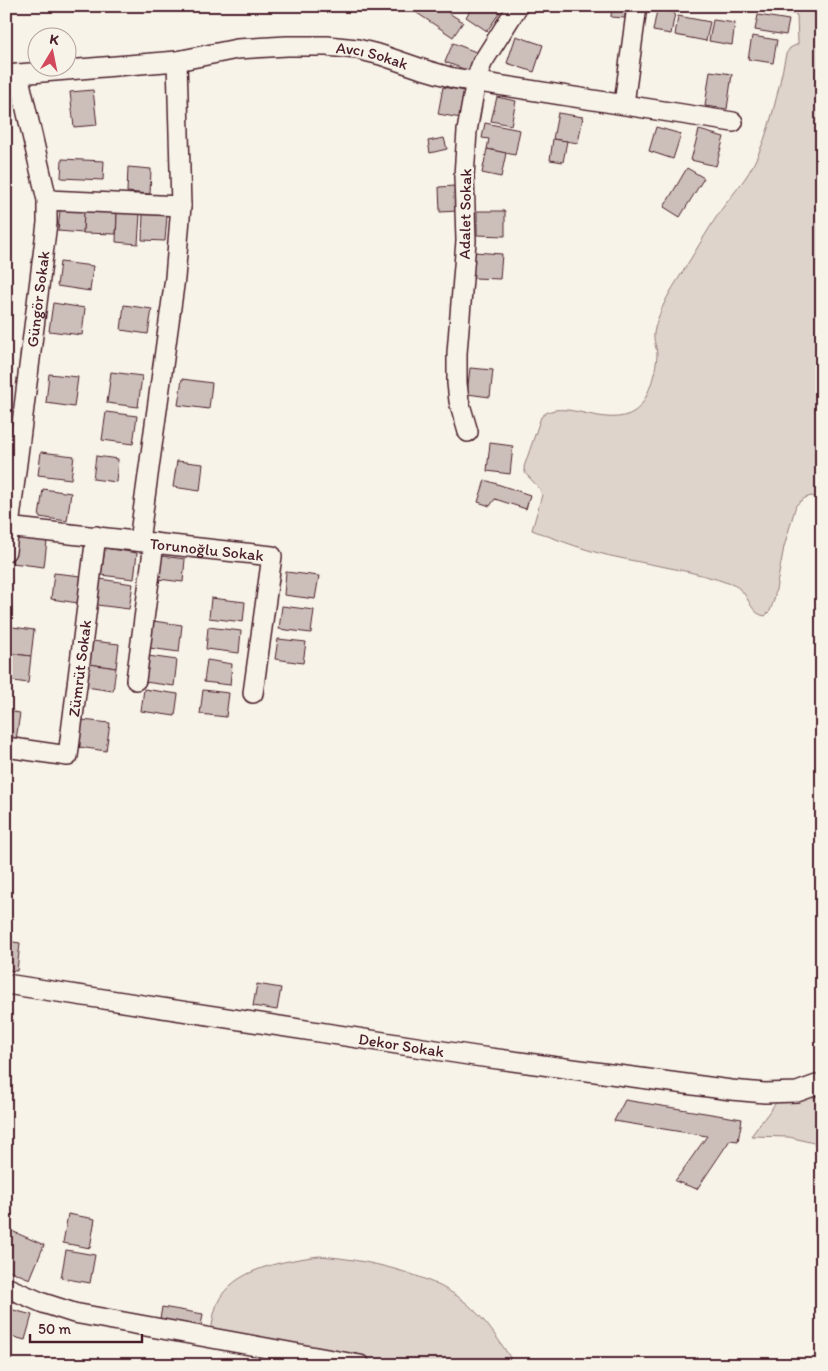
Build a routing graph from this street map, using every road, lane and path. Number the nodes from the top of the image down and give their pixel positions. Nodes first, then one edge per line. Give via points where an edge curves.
1 (518, 6) edge
2 (636, 6) edge
3 (177, 61) junction
4 (12, 74) edge
5 (476, 80) junction
6 (624, 104) junction
7 (733, 122) dead end
8 (47, 200) junction
9 (181, 206) junction
10 (15, 419) edge
11 (468, 432) dead end
12 (8, 527) edge
13 (96, 536) junction
14 (146, 542) junction
15 (6, 551) edge
16 (136, 680) dead end
17 (254, 694) dead end
18 (15, 748) edge
19 (6, 984) edge
20 (822, 1083) edge
21 (6, 1287) edge
22 (360, 1365) edge

1 - 5 street, Adalet Sokak via 490,49
2 - 6 street
3 - 4 street, Avcı Sokak
3 - 5 street, Avcı Sokak via 237,49 327,46 357,49 422,70
3 - 9 street
4 - 8 street, Güngör Sokak
5 - 6 street, Avcı Sokak
5 - 11 street, Adalet Sokak via 467,131 466,241 457,353 459,401
6 - 7 street, Avcı Sokak
8 - 9 street
8 - 10 street, Güngör Sokak via 47,223
9 - 14 street
10 - 12 street, Güngör Sokak
12 - 13 street, Torunoğlu Sokak
12 - 15 street, Güngör Sokak
13 - 14 street, Torunoğlu Sokak
13 - 18 street, Zümrüt Sokak via 68,756
14 - 16 street
14 - 17 street, Torunoğlu Sokak via 272,556
19 - 20 street, Dekor Sokak via 494,1058 730,1090 797,1092
21 - 22 street via 74,1313

